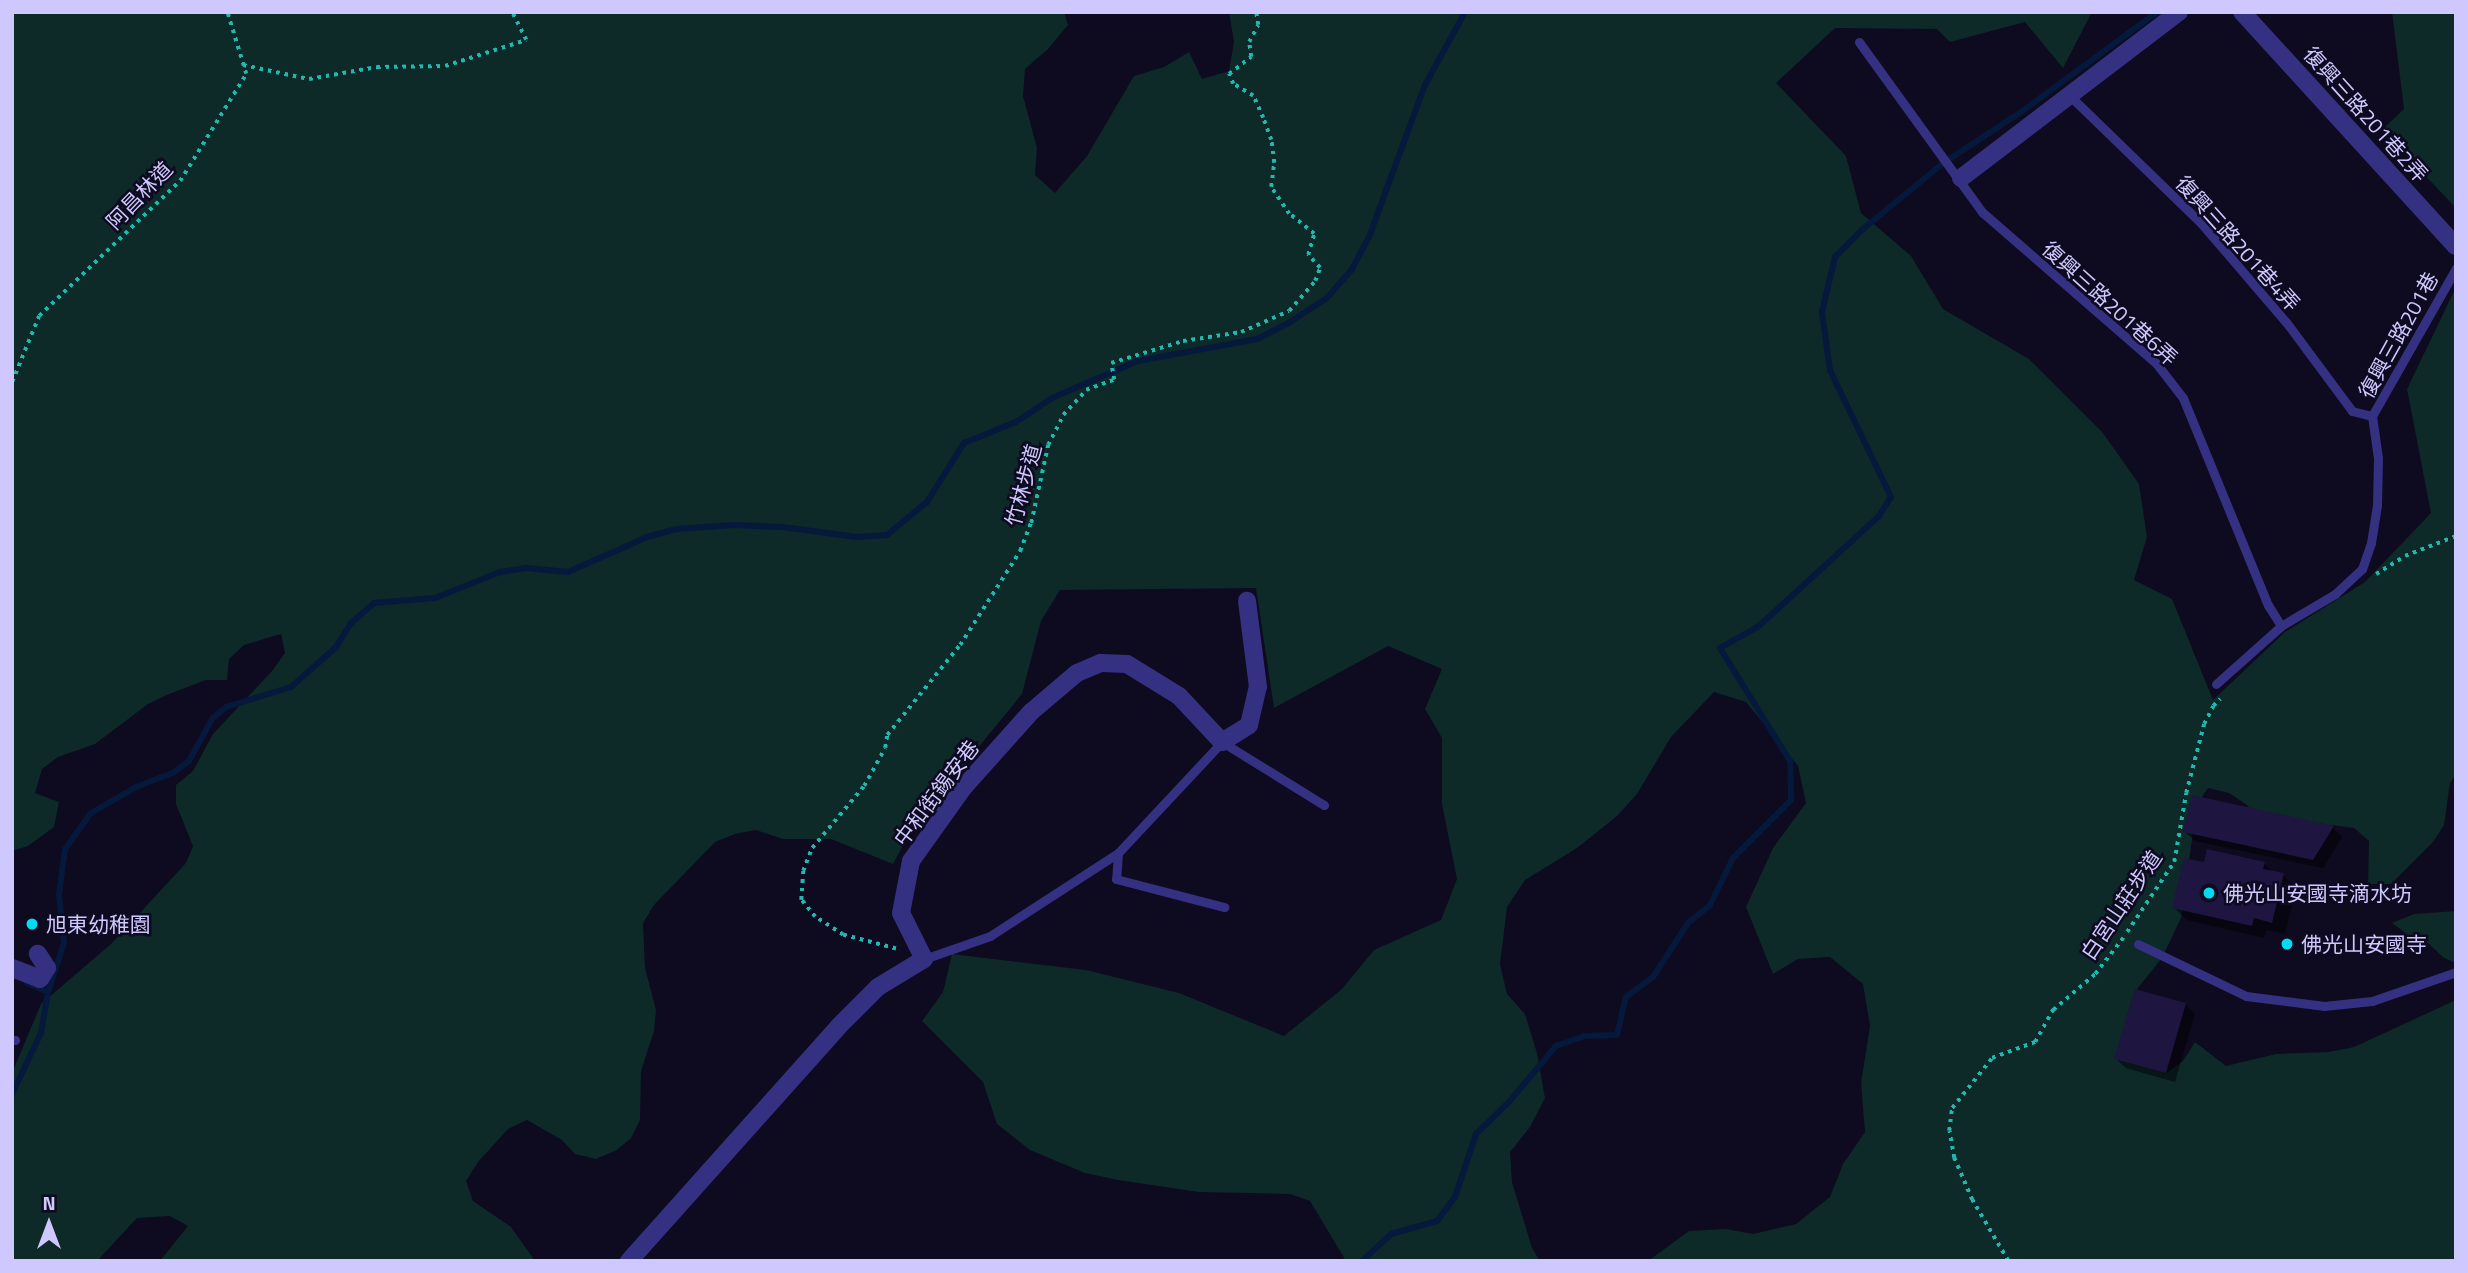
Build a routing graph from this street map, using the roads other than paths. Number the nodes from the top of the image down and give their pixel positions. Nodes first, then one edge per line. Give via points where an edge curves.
1 (2179, 12) edge
2 (2242, 12) edge
3 (1859, 41) dead end
4 (2070, 96) junction
5 (1961, 178) junction
6 (2456, 246) edge
7 (2456, 268) edge
8 (2372, 416) junction
9 (1247, 601) dead end
10 (2281, 625) junction
11 (2216, 684) dead end
12 (1222, 742) junction
13 (1324, 805) dead end
14 (1118, 853) junction
15 (1224, 907) dead end
16 (2138, 944) dead end
17 (38, 954) dead end
18 (924, 958) junction
19 (12, 968) edge
20 (2456, 972) edge
21 (628, 1261) edge

1 - 4 street
2 - 6 street, 復興三路201巷2弄
3 - 5 lane, 復興三路201巷6弄
4 - 5 street
4 - 8 lane, 復興三路201巷4弄 via 2201,223 2286,322 2352,411
5 - 10 lane, 復興三路201巷6弄 via 1982,212 2156,363 2183,398 2268,605
7 - 8 lane, 復興三路201巷
8 - 10 lane, 復興三路201巷 via 2378,458 2377,505 2362,569 2335,594
9 - 12 street via 1258,687 1249,725
10 - 11 lane, 復興三路201巷
12 - 13 lane
12 - 14 lane
12 - 18 street, 中和街錫安巷 via 1179,696 1127,664 1101,663 1077,673 1031,712 963,788 911,861 901,913
14 - 15 lane via 1116,879
14 - 18 lane via 990,936
16 - 20 lane via 2246,996 2324,1006 2372,1001
17 - 19 street via 47,968 40,979
18 - 21 street via 878,987 839,1026

